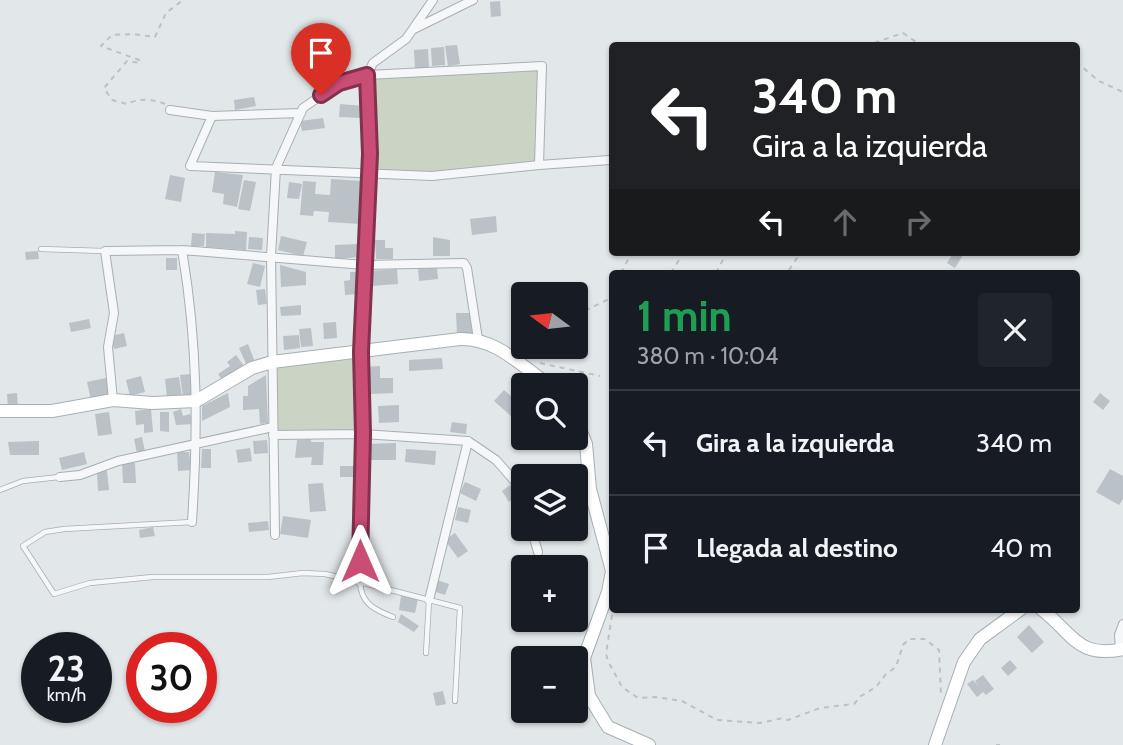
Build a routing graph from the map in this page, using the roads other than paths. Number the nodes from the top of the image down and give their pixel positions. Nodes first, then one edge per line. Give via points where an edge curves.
1 (433, 0) edge
2 (473, 0) edge
3 (411, 30) junction
4 (367, 75) junction
5 (170, 110) road end
6 (301, 113) junction
7 (212, 116) junction
8 (609, 160) edge
9 (539, 165) junction
10 (276, 168) junction
11 (368, 175) junction
12 (41, 249) dead end
13 (182, 250) junction
14 (105, 251) junction
15 (271, 256) junction
16 (364, 265) junction
17 (478, 339) junction
18 (361, 352) junction
19 (272, 362) junction
20 (531, 373) edge
21 (113, 400) junction
22 (196, 401) junction
23 (0, 411) edge
24 (273, 431) junction
25 (363, 434) junction
26 (468, 441) junction
27 (197, 444) junction
28 (587, 450) edge
29 (60, 477) joint
30 (511, 478) edge
31 (0, 490) edge
32 (192, 522) joint
33 (275, 535) dead end
34 (535, 541) edge
35 (538, 552) dead end
36 (609, 560) edge
37 (360, 582) junction
38 (609, 587) edge
39 (429, 600) junction
40 (1016, 613) edge
41 (1045, 613) edge
42 (393, 617) dead end
43 (1123, 624) edge
44 (1121, 649) edge
45 (426, 653) dead end
46 (455, 701) dead end
47 (649, 745) edge
48 (935, 745) edge

1 - 3 street
2 - 3 street
3 - 4 street via 406,39 373,63
4 - 6 street via 339,83
4 - 9 street via 542,66
4 - 11 street
5 - 7 street
6 - 7 street
6 - 10 street
7 - 10 street via 190,166
8 - 9 street
9 - 11 street via 432,176
10 - 11 street
10 - 15 street
11 - 16 street
12 - 14 lane
13 - 14 street
13 - 15 street
13 - 22 street via 193,316
14 - 21 street via 114,313 108,347
15 - 16 street
15 - 19 street
16 - 17 street via 464,263
16 - 18 street
17 - 18 street
17 - 20 street via 501,349
18 - 19 street
18 - 25 street
19 - 22 street via 252,368
19 - 24 street
21 - 22 street
21 - 23 street via 52,411
22 - 27 street
24 - 25 street
24 - 27 street
24 - 33 street
25 - 26 street
25 - 37 street
26 - 30 street via 496,460
26 - 39 street
27 - 29 street
27 - 32 street
28 - 36 street via 590,489
29 - 31 lane via 23,481
32 - 37 lane via 64,529 45,532 23,546 54,594 90,583 153,577 303,573
34 - 35 street
37 - 39 lane
37 - 42 lane via 360,595 368,604
38 - 47 street via 584,658 589,696 608,727
39 - 45 lane
39 - 46 lane via 460,608
40 - 48 street via 980,639 964,662
41 - 44 street via 1085,649
43 - 44 street

